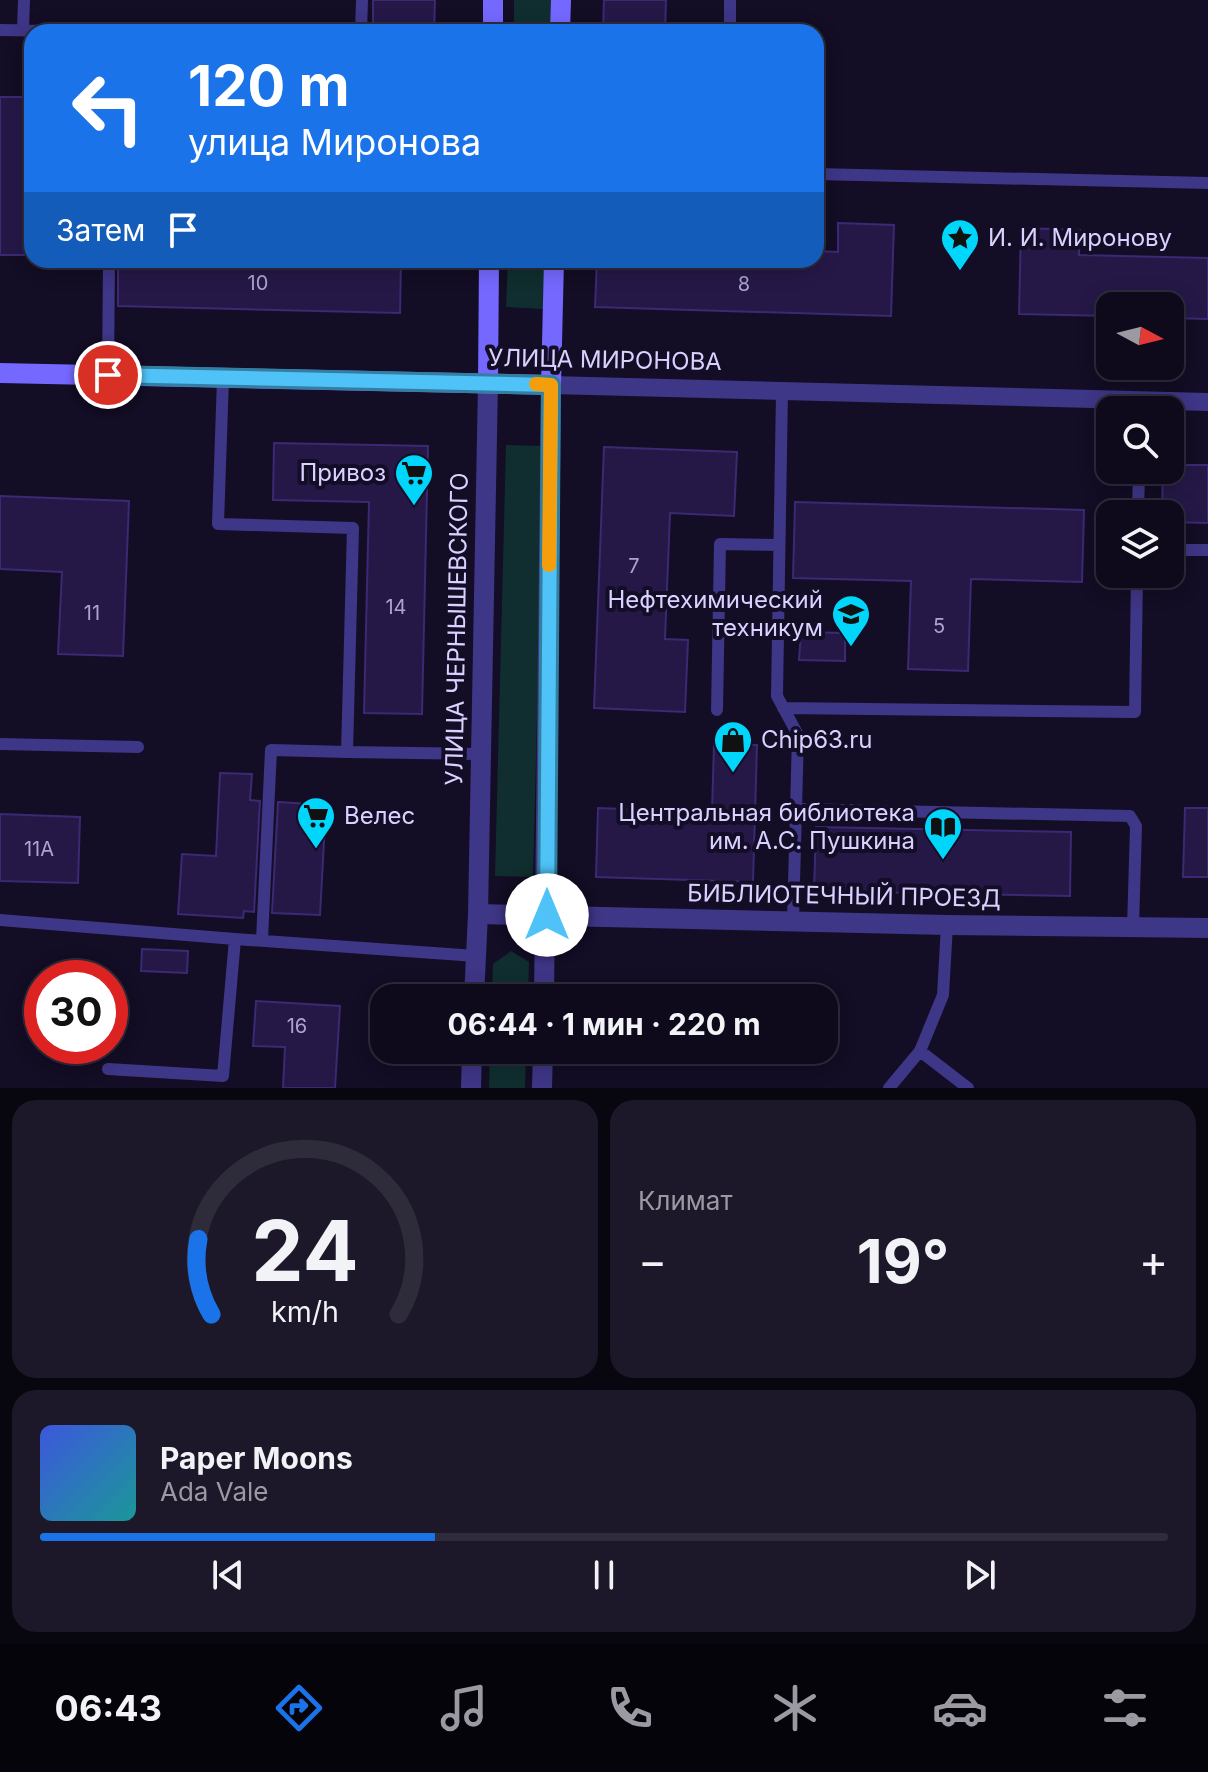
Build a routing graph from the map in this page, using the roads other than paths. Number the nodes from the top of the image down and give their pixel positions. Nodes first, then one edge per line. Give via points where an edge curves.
1 (24, 0) edge
2 (362, 0) edge
3 (493, 0) edge
4 (561, 0) edge
5 (730, 0) edge
6 (361, 24) edge
7 (493, 24) edge
8 (560, 24) edge
9 (730, 24) edge
10 (0, 30) edge
11 (23, 30) joint
12 (824, 174) edge
13 (1208, 183) edge
14 (109, 268) edge
15 (489, 268) edge
16 (554, 268) edge
17 (0, 373) edge
18 (108, 375) junction
19 (223, 378) junction
20 (488, 383) junction
21 (551, 385) junction
22 (782, 391) junction
23 (1208, 402) edge
24 (1096, 403) edge
25 (1184, 403) edge
26 (779, 545) junction
27 (1184, 550) edge
28 (1208, 550) edge
29 (1137, 588) edge
30 (783, 708) junction
31 (717, 710) dead end
32 (0, 744) edge
33 (138, 747) dead end
34 (347, 752) junction
35 (481, 754) junction
36 (797, 809) junction
37 (478, 914) junction
38 (547, 915) junction
39 (0, 920) edge
40 (793, 921) junction
41 (947, 925) junction
42 (1133, 927) junction
43 (1208, 928) edge
44 (235, 939) junction
45 (262, 940) junction
46 (476, 956) junction
47 (475, 984) edge
48 (545, 984) edge
49 (920, 1051) junction
50 (472, 1064) edge
51 (543, 1064) edge
52 (108, 1069) dead end
53 (471, 1088) edge
54 (542, 1088) edge
55 (889, 1088) edge
56 (968, 1088) edge

1 - 11 lane
2 - 6 lane
3 - 7 main road
4 - 8 main road
5 - 9 lane
10 - 11 lane
12 - 13 lane
14 - 18 lane
15 - 20 main road, УЛИЦА ЧЕРНЫШЕВСКОГО
16 - 21 main road
17 - 18 main road, УЛИЦА МИРОНОВА
18 - 19 main road, УЛИЦА МИРОНОВА
19 - 20 main road, УЛИЦА МИРОНОВА
19 - 34 lane via 218,524 353,528
20 - 21 main road, УЛИЦА МИРОНОВА
20 - 35 street, УЛИЦА ЧЕРНЫШЕВСКОГО
21 - 22 street, УЛИЦА МИРОНОВА
21 - 38 street
22 - 24 street, УЛИЦА МИРОНОВА
22 - 26 lane
23 - 25 street, УЛИЦА МИРОНОВА
26 - 30 lane via 777,696
26 - 31 lane via 720,544
27 - 28 lane
29 - 30 lane via 1135,712
30 - 36 lane via 798,735
32 - 33 lane
34 - 35 lane
34 - 45 lane via 271,750
35 - 37 street, УЛИЦА ЧЕРНЫШЕВСКОГО
36 - 40 lane
36 - 42 lane via 1130,816 1136,826
37 - 38 street, БИБЛИОТЕЧНЫЙ ПРОЕЗД
37 - 46 street, УЛИЦА ЧЕРНЫШЕВСКОГО
38 - 40 street, БИБЛИОТЕЧНЫЙ ПРОЕЗД
38 - 48 street
39 - 44 lane
40 - 41 street, БИБЛИОТЕЧНЫЙ ПРОЕЗД
41 - 42 street, БИБЛИОТЕЧНЫЙ ПРОЕЗД
41 - 49 lane via 943,995
42 - 43 street, БИБЛИОТЕЧНЫЙ ПРОЕЗД
44 - 45 lane
44 - 52 lane via 223,1076
45 - 46 lane
46 - 47 street, УЛИЦА ЧЕРНЫШЕВСКОГО
49 - 55 lane
49 - 56 lane
50 - 53 street
51 - 54 street

